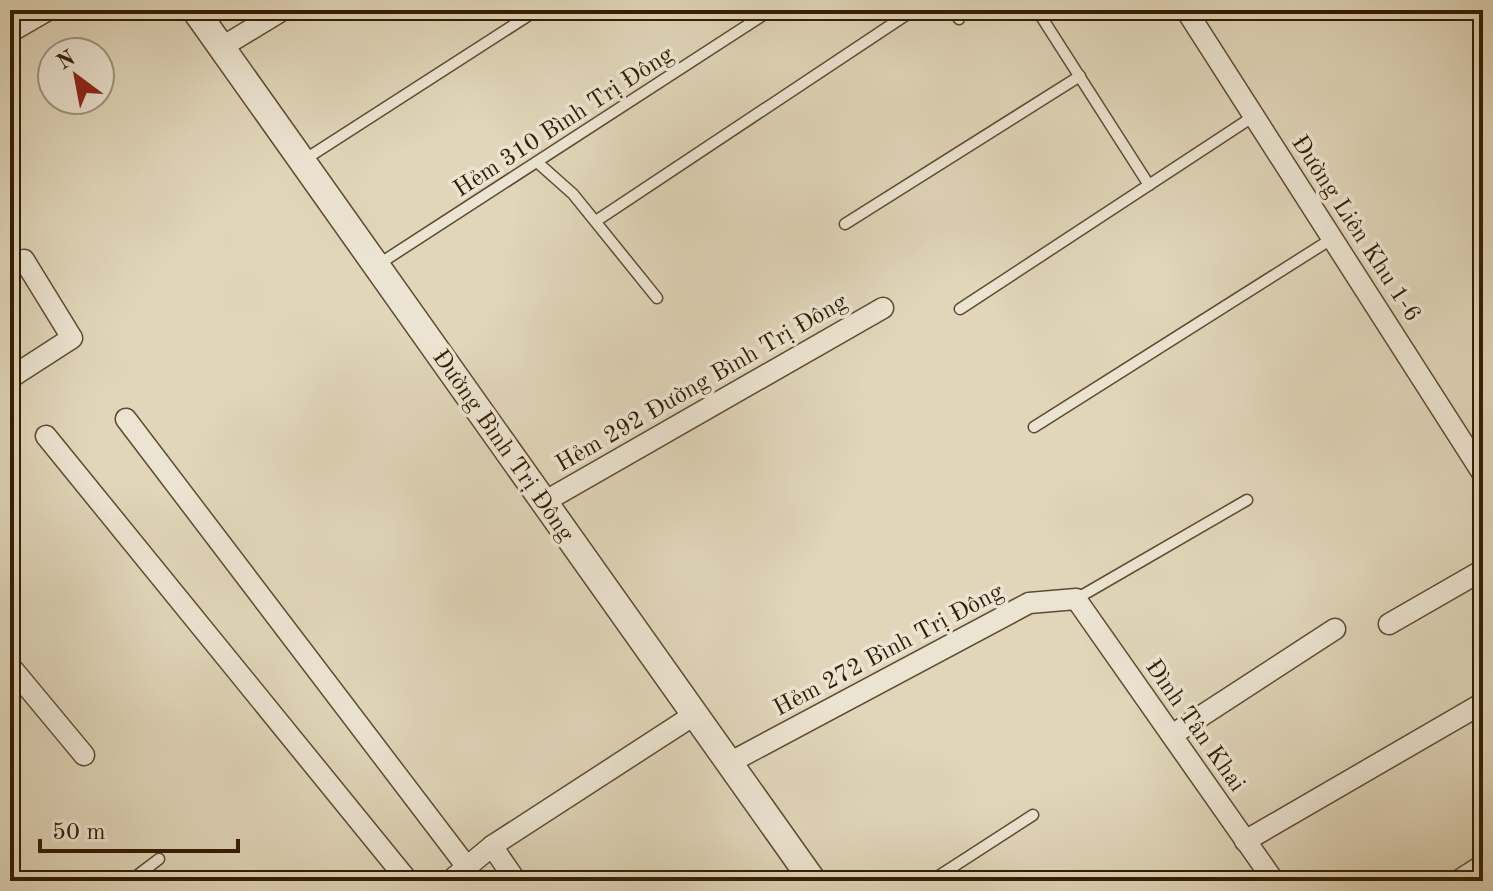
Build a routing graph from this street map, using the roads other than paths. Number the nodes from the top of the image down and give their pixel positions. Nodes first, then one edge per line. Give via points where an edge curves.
1 (48, 10) edge
2 (195, 10) edge
3 (283, 10) edge
4 (537, 10) edge
5 (771, 10) edge
6 (1037, 10) edge
7 (1186, 10) edge
8 (906, 15) dead end
9 (10, 32) edge
10 (222, 47) junction
11 (1080, 76) junction
12 (1254, 116) junction
13 (302, 161) junction
14 (537, 162) junction
15 (1149, 185) junction
16 (596, 221) junction
17 (845, 224) dead end
18 (1333, 238) junction
19 (377, 265) junction
20 (10, 268) edge
21 (657, 298) dead end
22 (883, 308) dead end
23 (960, 309) dead end
24 (10, 378) edge
25 (126, 419) dead end
26 (1034, 427) dead end
27 (46, 436) dead end
28 (1483, 474) edge
29 (1247, 500) dead end
30 (544, 502) junction
31 (1483, 570) edge
32 (1076, 599) junction
33 (1389, 624) dead end
34 (1335, 629) dead end
35 (10, 666) edge
36 (1483, 703) edge
37 (694, 715) junction
38 (1172, 735) junction
39 (84, 755) dead end
40 (729, 763) junction
41 (1033, 815) dead end
42 (1245, 841) junction
43 (492, 846) junction
44 (159, 859) dead end
45 (1483, 865) edge
46 (467, 867) junction
47 (130, 881) edge
48 (408, 881) edge
49 (450, 881) edge
50 (516, 881) edge
51 (813, 881) edge
52 (931, 881) edge
53 (1274, 881) edge
54 (1458, 881) edge

1 - 9 street
2 - 10 street, Đường Bình Trị Đông
3 - 10 street
4 - 13 lane
5 - 14 lane, Hẻm 310 Bình Trị Đông
6 - 11 lane
7 - 12 street, Đường Liên Khu 1-6
8 - 16 lane
10 - 13 street, Đường Bình Trị Đông
11 - 15 lane
11 - 17 lane
12 - 15 lane
12 - 18 street, Đường Liên Khu 1-6
13 - 19 street, Đường Bình Trị Đông
14 - 16 lane
14 - 19 lane, Hẻm 310 Bình Trị Đông
15 - 23 lane
16 - 21 lane
18 - 26 lane
18 - 28 street, Đường Liên Khu 1-6
19 - 30 street, Đường Bình Trị Đông
20 - 24 street via 24,260 72,338
22 - 30 street, Hẻm 292 Đường Bình Trị Đông
25 - 46 street
27 - 48 street
29 - 32 lane
30 - 37 street, Đường Bình Trị Đông
31 - 33 street
32 - 38 street, Đình Tân Khai
32 - 40 street, Hẻm 272 Bình Trị Đông via 1029,603
34 - 38 street
35 - 39 street
36 - 42 street
37 - 40 street, Đường Bình Trị Đông
37 - 43 street
38 - 42 street, Đình Tân Khai
40 - 51 street, Đường Bình Trị Đông
41 - 52 lane
42 - 53 street, Đình Tân Khai
43 - 46 street
43 - 50 street
44 - 47 lane
45 - 54 street
46 - 49 street

